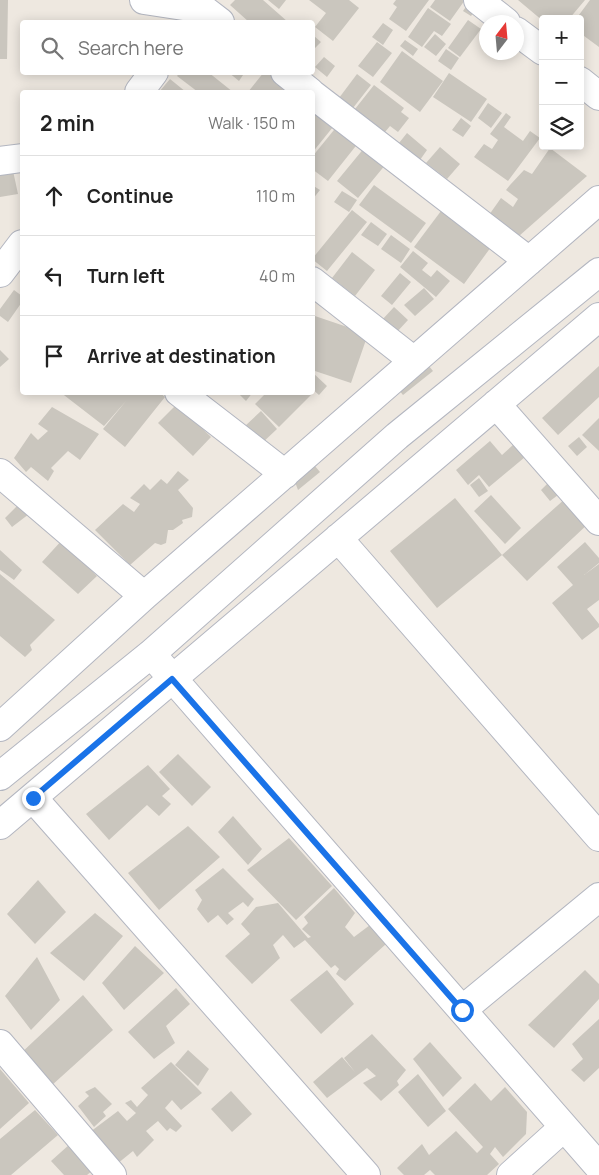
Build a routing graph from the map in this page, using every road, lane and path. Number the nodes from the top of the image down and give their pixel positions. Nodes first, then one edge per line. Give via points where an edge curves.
1 (144, 0) edge
2 (478, 0) edge
3 (206, 14) edge
4 (497, 15) edge
5 (524, 37) edge
6 (539, 48) edge
7 (152, 75) edge
8 (288, 75) edge
9 (584, 84) edge
10 (140, 90) edge
11 (307, 90) edge
12 (315, 96) edge
13 (599, 96) edge
14 (20, 158) edge
15 (0, 161) edge
16 (599, 200) edge
17 (528, 261) junction
18 (599, 272) edge
19 (315, 283) edge
20 (599, 317) edge
21 (414, 361) junction
22 (183, 395) edge
23 (496, 404) junction
24 (0, 473) edge
25 (285, 474) junction
26 (599, 521) edge
27 (338, 538) junction
28 (144, 596) junction
29 (151, 654) junction
30 (172, 679) junction
31 (0, 727) edge
32 (0, 776) edge
33 (33, 798) junction
34 (0, 825) edge
35 (599, 836) edge
36 (599, 897) edge
37 (462, 1010) junction
38 (0, 1044) edge
39 (564, 1127) junction
40 (599, 1166) edge
41 (112, 1175) edge
42 (366, 1175) edge
43 (511, 1175) edge

1 - 3 street
2 - 4 street
5 - 6 street
7 - 10 street
8 - 11 street
9 - 13 street
12 - 17 street
14 - 15 street
16 - 17 street
17 - 21 street
18 - 29 street via 397,436
19 - 21 street
20 - 23 street
21 - 25 street
22 - 25 street
23 - 26 street
23 - 27 street
24 - 28 street
25 - 28 street
27 - 30 street
27 - 35 street
28 - 31 street
29 - 30 street
29 - 32 street
30 - 33 street
30 - 37 street
33 - 34 street
33 - 42 street
36 - 37 street
37 - 39 street
38 - 41 street
39 - 40 street
39 - 43 street

